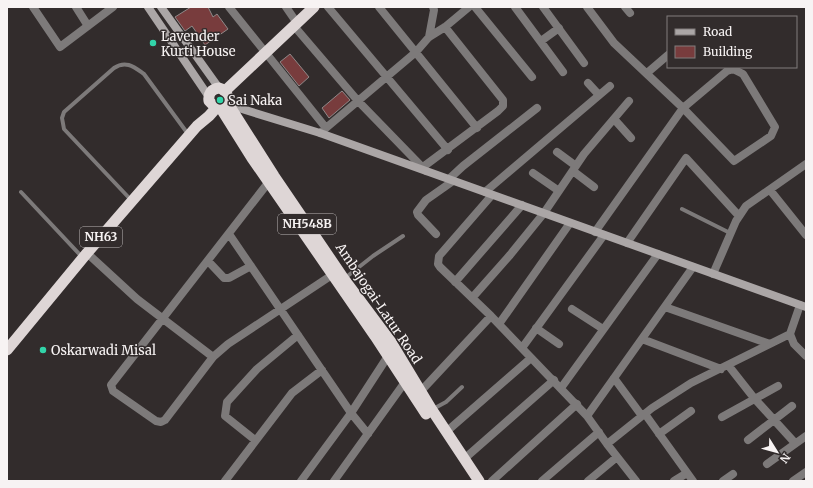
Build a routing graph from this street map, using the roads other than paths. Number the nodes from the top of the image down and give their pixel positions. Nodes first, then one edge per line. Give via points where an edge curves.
1 (33, 7) edge
2 (76, 7) edge
3 (113, 7) edge
4 (148, 7) edge
5 (161, 7) edge
6 (229, 7) edge
7 (286, 7) edge
8 (314, 7) edge
9 (328, 7) edge
10 (380, 7) edge
11 (433, 7) edge
12 (475, 7) edge
13 (516, 7) edge
14 (543, 7) edge
15 (587, 7) edge
16 (465, 8) edge
17 (296, 25) junction
18 (88, 26) junction
19 (445, 27) junction
20 (559, 28) junction
21 (429, 37) junction
22 (540, 41) junction
23 (416, 52) junction
24 (266, 53) junction
25 (667, 56) edge
26 (584, 63) dead end
27 (563, 72) dead end
28 (647, 74) junction
29 (386, 77) junction
30 (532, 77) dead end
31 (588, 83) dead end
32 (610, 86) dead end
33 (222, 89) junction
34 (599, 95) junction
35 (358, 101) junction
36 (629, 101) dead end
37 (219, 103) junction
38 (537, 108) dead end
39 (683, 108) junction
40 (614, 119) junction
41 (477, 128) junction
42 (323, 130) junction
43 (189, 136) junction
44 (631, 138) dead end
45 (448, 150) junction
46 (557, 152) dead end
47 (806, 164) edge
48 (574, 168) junction
49 (425, 169) junction
50 (533, 173) dead end
51 (271, 179) junction
52 (451, 180) junction
53 (594, 187) dead end
54 (770, 190) junction
55 (559, 191) junction
56 (22, 192) dead end
57 (489, 193) junction
58 (132, 201) junction
59 (522, 206) junction
60 (682, 209) dead end
61 (544, 213) junction
62 (739, 216) junction
63 (570, 223) junction
64 (596, 232) junction
65 (229, 234) junction
66 (436, 234) dead end
67 (730, 234) junction
68 (604, 235) junction
69 (806, 235) edge
70 (403, 236) dead end
71 (627, 243) junction
72 (658, 254) junction
73 (85, 256) junction
74 (208, 261) junction
75 (251, 266) junction
76 (693, 267) junction
77 (713, 274) junction
78 (332, 275) junction
79 (344, 279) junction
80 (455, 282) junction
81 (472, 298) junction
82 (803, 306) edge
83 (664, 307) junction
84 (281, 309) junction
85 (572, 309) dead end
86 (490, 316) junction
87 (163, 319) junction
88 (499, 324) junction
89 (536, 328) junction
90 (603, 329) junction
91 (790, 334) junction
92 (298, 335) junction
93 (642, 339) junction
94 (9, 344) edge
95 (559, 344) dead end
96 (770, 344) junction
97 (522, 348) junction
98 (392, 353) junction
99 (806, 356) edge
100 (213, 357) junction
101 (531, 358) junction
102 (725, 367) junction
103 (322, 370) junction
104 (614, 378) junction
105 (554, 380) junction
106 (404, 382) junction
107 (778, 386) dead end
108 (462, 387) dead end
109 (561, 388) junction
110 (421, 391) junction
111 (754, 398) junction
112 (576, 404) junction
113 (792, 406) dead end
114 (432, 410) junction
115 (691, 411) dead end
116 (351, 413) junction
117 (644, 415) junction
118 (587, 416) junction
119 (722, 417) dead end
120 (774, 420) junction
121 (446, 432) junction
122 (599, 432) junction
123 (368, 434) junction
124 (659, 434) junction
125 (806, 436) edge
126 (255, 440) junction
127 (748, 440) dead end
128 (796, 443) junction
129 (607, 444) junction
130 (617, 457) junction
131 (464, 459) junction
132 (767, 464) dead end
133 (806, 472) edge
134 (687, 473) junction
135 (733, 474) dead end
136 (225, 481) edge
137 (301, 481) edge
138 (334, 481) edge
139 (472, 481) edge
140 (479, 481) edge
141 (492, 481) edge
142 (542, 481) edge
143 (588, 481) edge
144 (636, 481) edge
145 (674, 481) edge
146 (693, 481) edge
147 (723, 481) edge
148 (792, 481) edge

1 - 18 street via 60,47
2 - 18 street
3 - 18 street
4 - 37 main road, Ambajogai-Latur Road
5 - 33 main road, Ambajogai-Latur Road
6 - 24 street
7 - 17 street
8 - 17 highway
9 - 29 street
10 - 23 street
11 - 21 street
12 - 30 street
13 - 22 street
14 - 20 street
15 - 28 street via 614,43
16 - 19 street
17 - 24 highway
17 - 35 street
19 - 21 street
19 - 41 street via 503,100 503,106
20 - 22 street
20 - 26 street
21 - 23 street
22 - 27 street
23 - 29 street
23 - 41 street
24 - 33 highway
24 - 42 street
25 - 28 street
28 - 39 street
29 - 35 street
29 - 45 street
31 - 34 street
32 - 34 street
33 - 37 highway, Ambajogai-Latur Road / NH548B via 227,94
33 - 37 highway via 212,91
34 - 57 street
35 - 42 street
35 - 49 street
36 - 40 street
37 - 42 main road
37 - 43 highway, NH63
37 - 51 highway, Ambajogai-Latur Road / NH548B
38 - 52 street via 463,166
39 - 39 street via 734,161 771,136 775,127 743,74 733,69
39 - 64 street
40 - 44 street
40 - 48 street
41 - 45 street
42 - 49 main road
43 - 58 highway, NH63
43 - 58 lane via 144,74 126,64 114,68 64,112 64,129
45 - 49 street
46 - 48 street
47 - 54 street
48 - 53 street
48 - 55 street
49 - 52 main road
50 - 55 street
51 - 65 street
51 - 78 highway, NH548B
51 - 79 highway, Ambajogai-Latur Road / NH548B
52 - 57 main road
52 - 66 street via 426,200 417,212
54 - 62 street via 746,206
54 - 69 street
55 - 61 street
56 - 73 lane
57 - 59 main road
57 - 80 street via 439,256 440,268
58 - 73 highway, NH63
59 - 61 main road
59 - 80 street
60 - 67 lane
61 - 63 main road
61 - 81 street
62 - 67 street
62 - 71 street via 686,158
63 - 64 main road
63 - 88 street
64 - 68 main road
65 - 74 street
65 - 75 street
67 - 77 street
68 - 71 main road
68 - 89 street
70 - 79 lane via 372,256
71 - 72 main road
72 - 76 main road
72 - 90 street
73 - 87 street
73 - 94 highway, NH63
74 - 75 street via 224,278 229,278
74 - 87 street
75 - 84 street
76 - 77 main road
76 - 83 street
77 - 82 main road
78 - 84 street
78 - 98 highway, NH548B
79 - 98 highway, Ambajogai-Latur Road / NH548B
80 - 81 street
81 - 86 street
82 - 91 street
83 - 93 street
83 - 96 street
84 - 92 street
84 - 100 street
85 - 90 street
86 - 88 street
86 - 110 street
87 - 100 street
87 - 100 street via 111,385 116,394 156,422 160,422
88 - 97 street
89 - 95 street
89 - 97 street
90 - 109 street
91 - 96 street
91 - 99 street via 794,344
92 - 103 street
92 - 126 street via 257,369 228,402 225,416
93 - 102 street
93 - 104 street
96 - 102 street
97 - 101 street
98 - 106 highway, NH548B
98 - 110 highway, Ambajogai-Latur Road / NH548B
98 - 116 street
101 - 105 street
101 - 121 street
102 - 111 street
102 - 117 street via 691,383
103 - 116 street
103 - 126 street via 292,393
104 - 117 street
104 - 118 street
105 - 109 street
105 - 131 street
106 - 123 street
106 - 139 highway, NH548B
107 - 111 street
108 - 114 lane via 446,402
109 - 112 street
110 - 114 highway, Ambajogai-Latur Road / NH548B
111 - 119 street
111 - 120 street
112 - 118 street
112 - 141 street
113 - 120 street
114 - 121 highway, Ambajogai-Latur Road / NH548B
115 - 124 street
116 - 123 street
116 - 137 street
117 - 124 street
117 - 129 street
118 - 122 street
120 - 127 street
120 - 128 street
121 - 131 highway, Ambajogai-Latur Road / NH548B
122 - 129 street
122 - 142 street
123 - 138 street
124 - 134 street
125 - 128 street
126 - 136 street
128 - 132 street
129 - 130 street
130 - 143 street
130 - 144 street
131 - 140 highway, Ambajogai-Latur Road / NH548B
133 - 148 street
134 - 145 street
134 - 146 street
135 - 147 street

